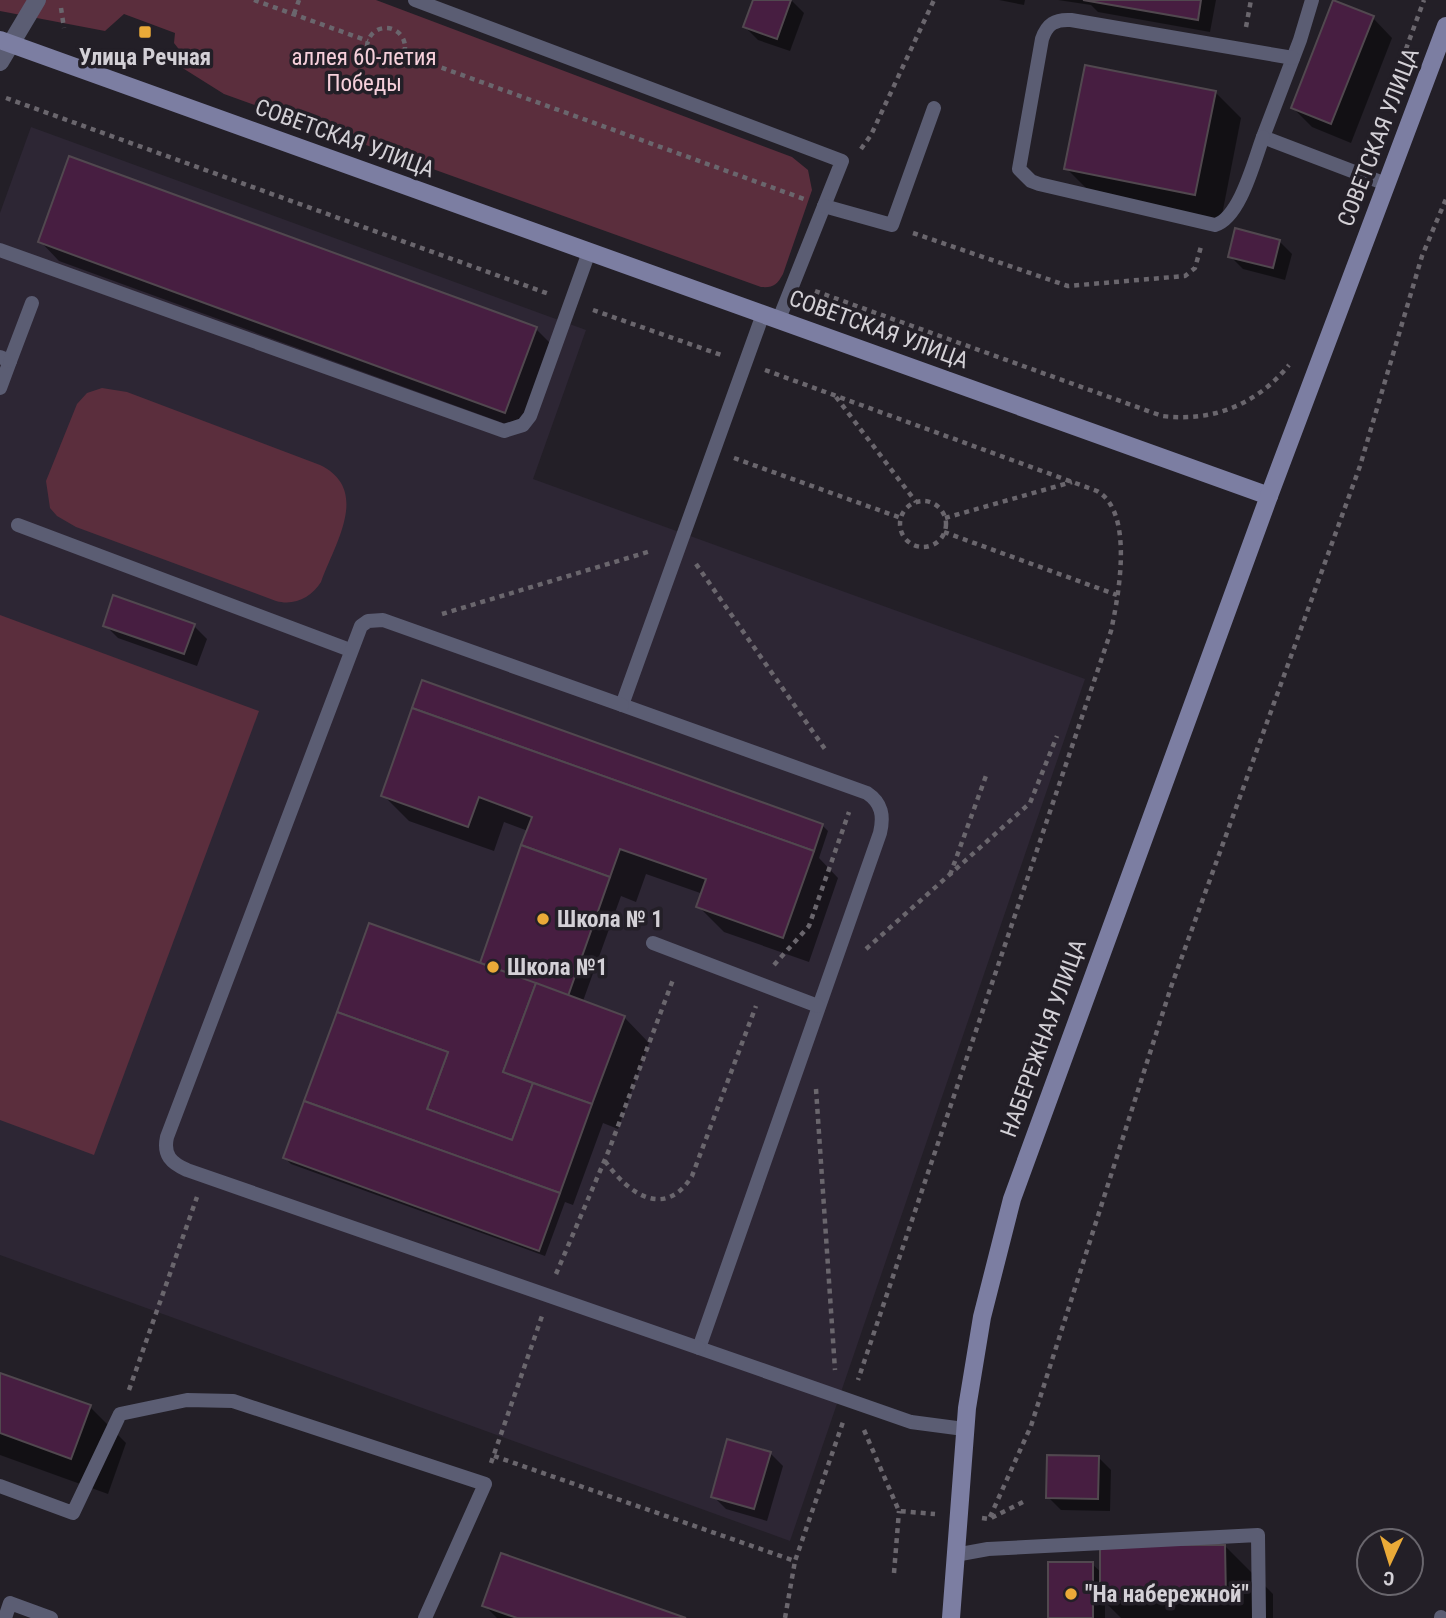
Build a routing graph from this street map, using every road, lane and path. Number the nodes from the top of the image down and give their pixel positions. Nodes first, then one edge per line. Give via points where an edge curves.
1 (37, 0) edge
2 (61, 0) edge
3 (254, 0) edge
4 (299, 0) edge
5 (415, 0) edge
6 (934, 0) edge
7 (1311, 0) edge
8 (1424, 0) edge
9 (293, 14) junction
10 (1446, 26) edge
11 (64, 28) dead end
12 (368, 41) junction
13 (5, 42) edge
14 (404, 54) junction
15 (1293, 58) junction
16 (0, 62) edge
17 (1397, 74) dead end
18 (6, 98) dead end
19 (934, 108) dead end
20 (1263, 137) junction
21 (842, 161) junction
22 (1386, 184) junction
23 (1446, 200) edge
24 (824, 206) junction
25 (892, 225) junction
26 (1208, 225) junction
27 (0, 250) edge
28 (589, 252) junction
29 (793, 283) junction
30 (571, 302) junction
31 (32, 303) dead end
32 (771, 316) junction
33 (1296, 354) dead end
34 (5, 359) edge
35 (745, 363) junction
36 (0, 388) edge
37 (835, 397) junction
38 (714, 450) junction
39 (1074, 481) junction
40 (1269, 496) junction
41 (916, 502) junction
42 (901, 517) junction
43 (945, 518) junction
44 (18, 525) dead end
45 (944, 532) junction
46 (681, 542) junction
47 (1118, 596) junction
48 (401, 627) junction
49 (350, 650) junction
50 (622, 705) junction
51 (1056, 736) dead end
52 (986, 773) dead end
53 (852, 788) junction
54 (950, 876) junction
55 (653, 943) dead end
56 (683, 954) junction
57 (760, 984) junction
58 (826, 985) junction
59 (818, 1006) junction
60 (816, 1079) dead end
61 (605, 1161) junction
62 (204, 1177) junction
63 (548, 1298) junction
64 (699, 1348) junction
65 (844, 1398) junction
66 (120, 1414) junction
67 (964, 1429) junction
68 (0, 1486) edge
69 (1027, 1500) dead end
70 (899, 1511) junction
71 (958, 1516) junction
72 (989, 1519) junction
73 (955, 1555) junction
74 (795, 1561) junction
75 (894, 1573) dead end
76 (5, 1618) edge
77 (51, 1618) edge
78 (425, 1618) edge
79 (785, 1618) edge
80 (951, 1618) edge
81 (1259, 1618) edge

1 - 13 street
2 - 11 path
3 - 9 path
4 - 9 path
5 - 21 lane
6 - 21 path via 871,135 860,150
7 - 15 lane
8 - 17 path
9 - 12 path
10 - 22 main road, СОВЕТСКАЯ УЛИЦА
12 - 14 path via 369,57 379,65 392,66
12 - 14 path via 377,30 390,28 400,35
13 - 16 street
13 - 28 main road, СОВЕТСКАЯ УЛИЦА
14 - 24 path
15 - 20 lane
15 - 26 lane via 1071,20 1056,21 1045,30 1019,154 1024,176 1040,184
18 - 30 path
19 - 25 lane
20 - 22 lane
20 - 26 lane via 1231,216
21 - 24 lane
22 - 40 main road, СОВЕТСКАЯ УЛИЦА
23 - 72 path via 1422,256 1360,466 1171,987 1031,1426
24 - 25 lane
24 - 29 lane
25 - 26 path via 1050,281 1077,286 1185,276 1195,268
27 - 30 lane via 504,431 523,425 530,416
28 - 30 lane
28 - 32 main road, СОВЕТСКАЯ УЛИЦА
29 - 32 lane
29 - 33 path via 1162,416 1198,418 1233,409 1273,383
30 - 35 path
31 - 34 lane
32 - 35 lane
32 - 40 main road, СОВЕТСКАЯ УЛИЦА
34 - 36 lane
35 - 37 path
35 - 38 lane
37 - 39 path
37 - 41 path
38 - 42 path
38 - 46 lane
39 - 43 path
39 - 47 path via 1106,496 1115,509
40 - 67 main road, НАБЕРЕЖНАЯ УЛИЦА via 1021,1173 982,1317
41 - 42 path
41 - 43 path via 937,506
42 - 45 path via 902,533 912,544 927,547
43 - 45 path
44 - 49 lane
45 - 47 path
46 - 48 path
46 - 50 lane
46 - 53 path
47 - 65 path via 1107,645
48 - 49 lane via 383,620 368,621
48 - 50 lane
49 - 62 lane via 167,1137 166,1153 171,1161
50 - 53 lane
51 - 54 path via 1030,803
52 - 54 path
53 - 57 path via 852,804 808,926
53 - 58 lane via 867,793 878,804 882,826
54 - 58 path
55 - 56 lane
56 - 57 lane
56 - 61 path
57 - 59 lane
57 - 61 path via 688,1183 666,1197 639,1195 625,1187
58 - 59 lane
59 - 64 lane
60 - 65 path
61 - 63 path
62 - 63 lane
62 - 66 path
63 - 64 lane
63 - 74 path via 494,1455
64 - 65 lane
65 - 67 lane via 923,1426
65 - 70 path
65 - 74 path
66 - 68 lane via 73,1513
66 - 78 lane via 187,1400 233,1401 485,1484
67 - 71 main road, НАБЕРЕЖНАЯ УЛИЦА
69 - 72 path
70 - 71 path
70 - 75 path
71 - 72 path
71 - 73 main road, НАБЕРЕЖНАЯ УЛИЦА
73 - 80 main road, НАБЕРЕЖНАЯ УЛИЦА
73 - 81 lane via 988,1549 1258,1535
74 - 79 path
76 - 77 lane via 10,1603

